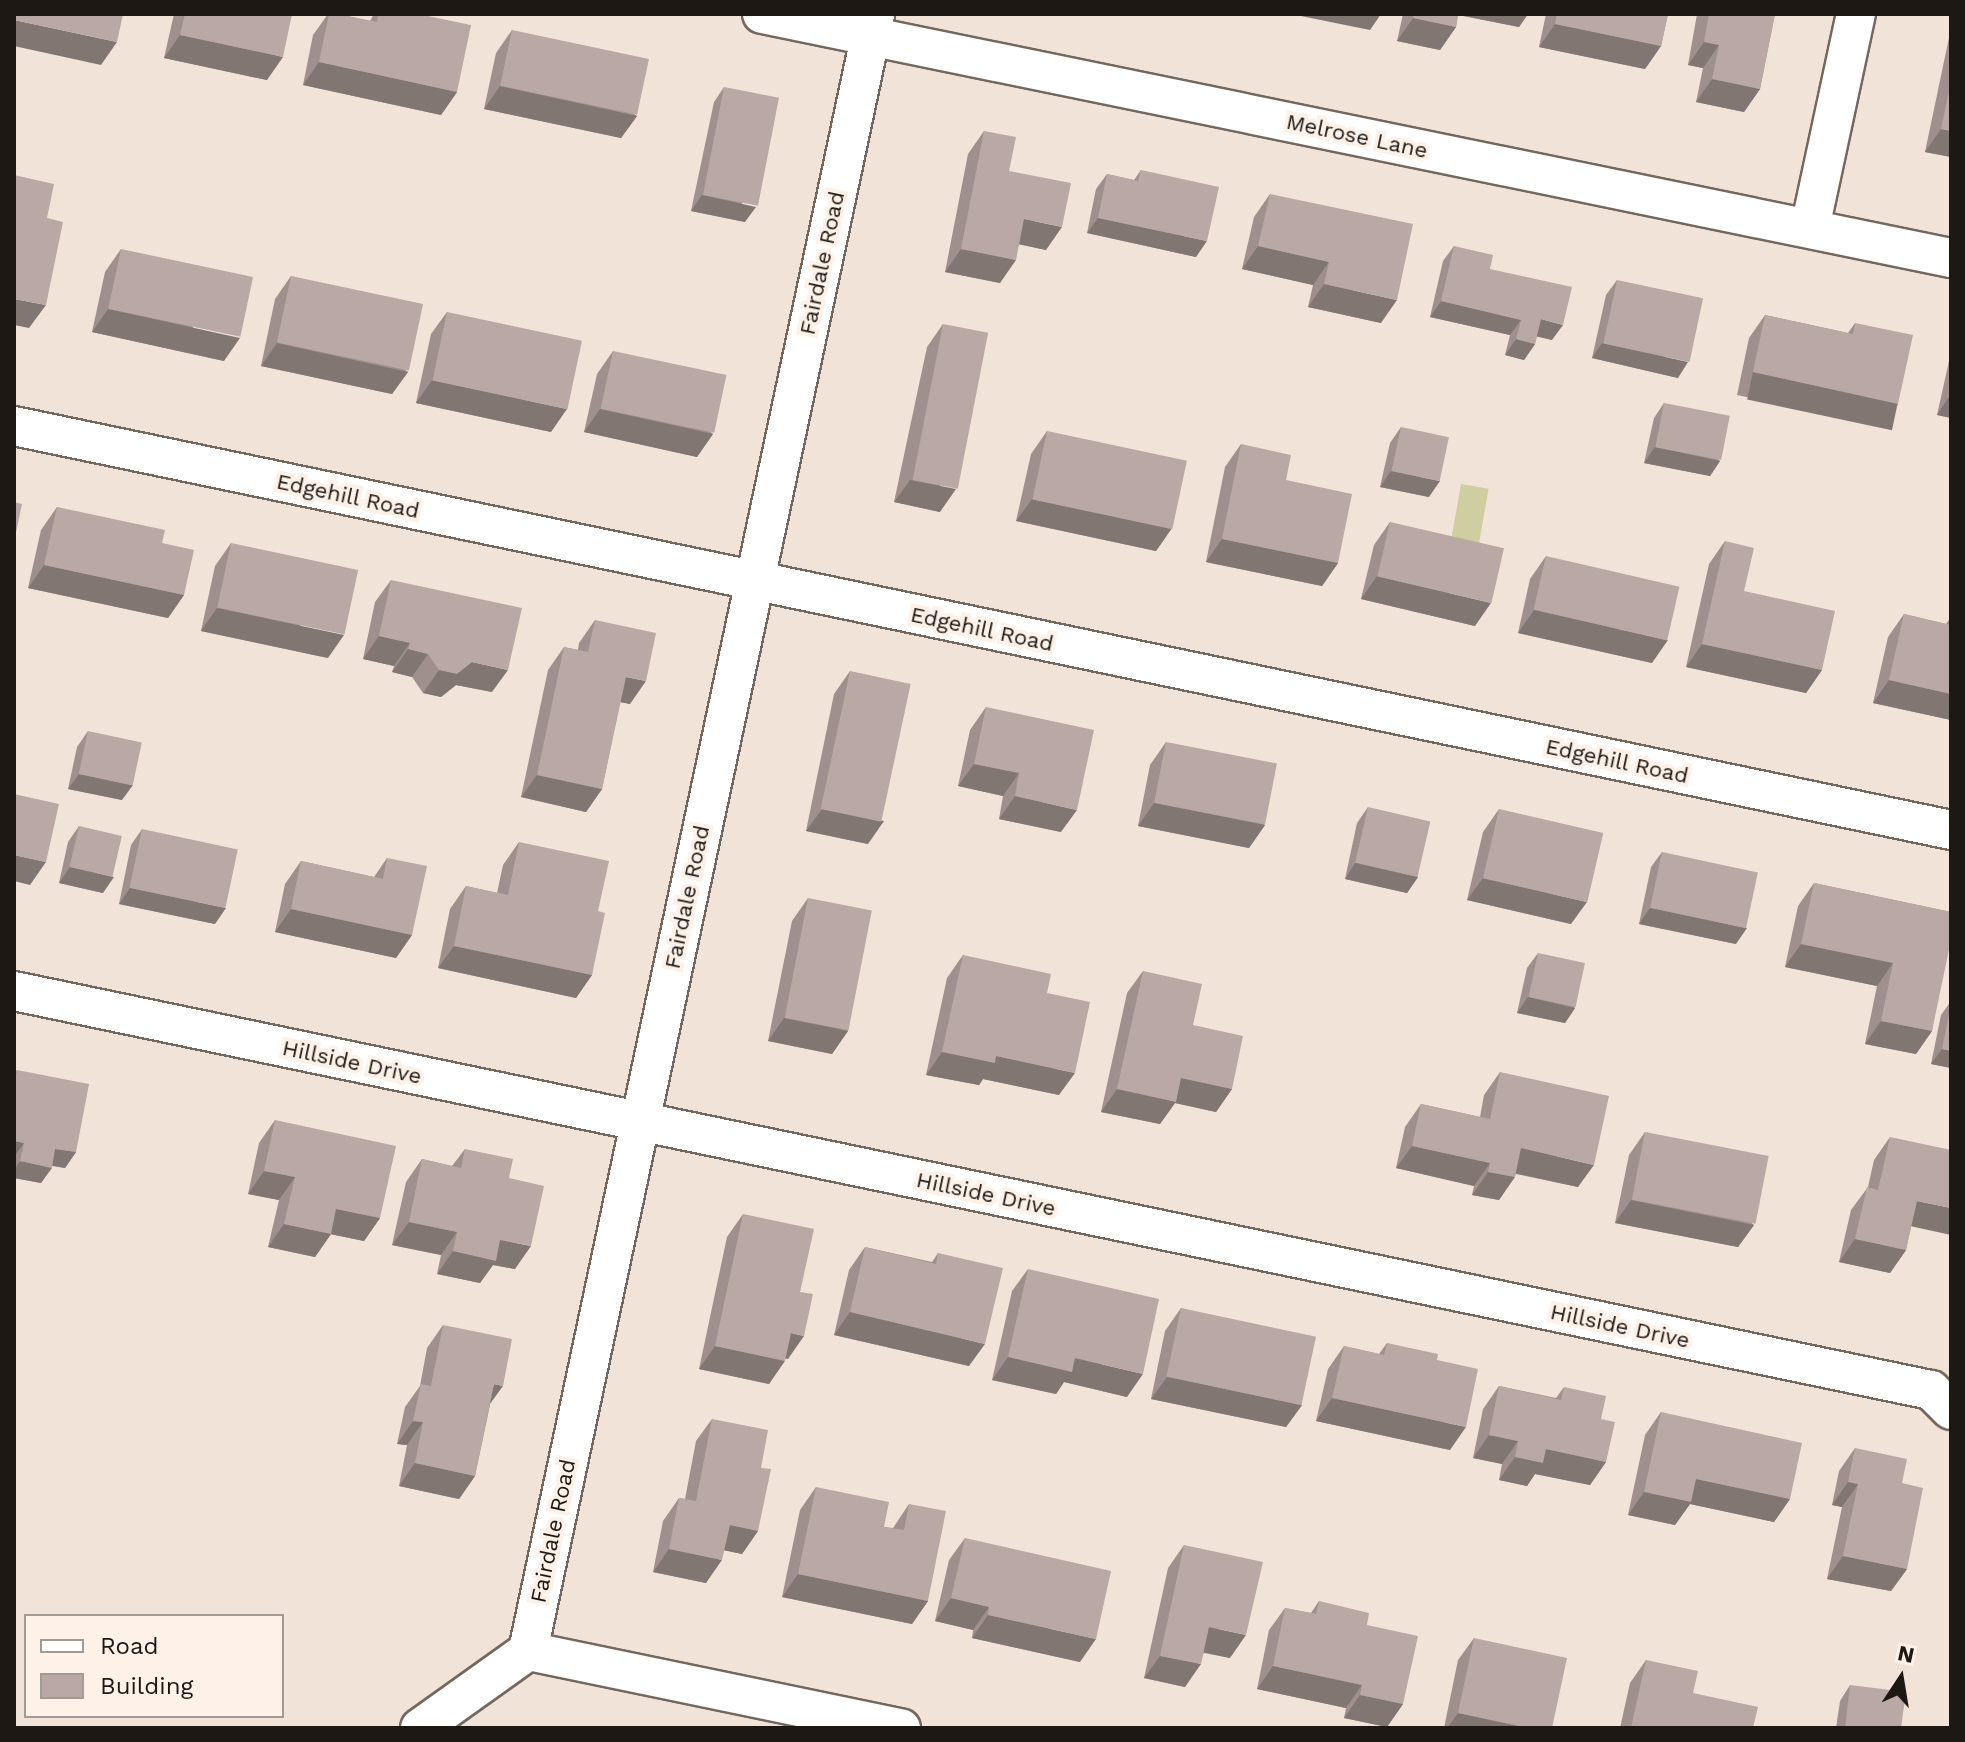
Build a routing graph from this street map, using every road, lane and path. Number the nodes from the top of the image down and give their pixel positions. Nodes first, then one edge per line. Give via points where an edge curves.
1 (762, 14) edge
2 (1856, 14) edge
3 (872, 25) edge
4 (1810, 228) junction
5 (1951, 258) edge
6 (14, 426) edge
7 (755, 582) junction
8 (1951, 830) edge
9 (14, 991) edge
10 (638, 1122) junction
11 (1951, 1410) edge
12 (528, 1651) junction
13 (420, 1728) edge
14 (901, 1728) edge

1 - 3 street, Melrose Lane
2 - 4 street
3 - 4 street, Melrose Lane
3 - 7 street, Fairdale Road
4 - 5 street, Melrose Lane
6 - 7 street, Edgehill Road
7 - 8 street, Edgehill Road
7 - 10 street, Fairdale Road
9 - 10 street, Hillside Drive
10 - 11 street, Hillside Drive via 1931,1390
10 - 12 street, Fairdale Road
12 - 13 street
12 - 14 street

